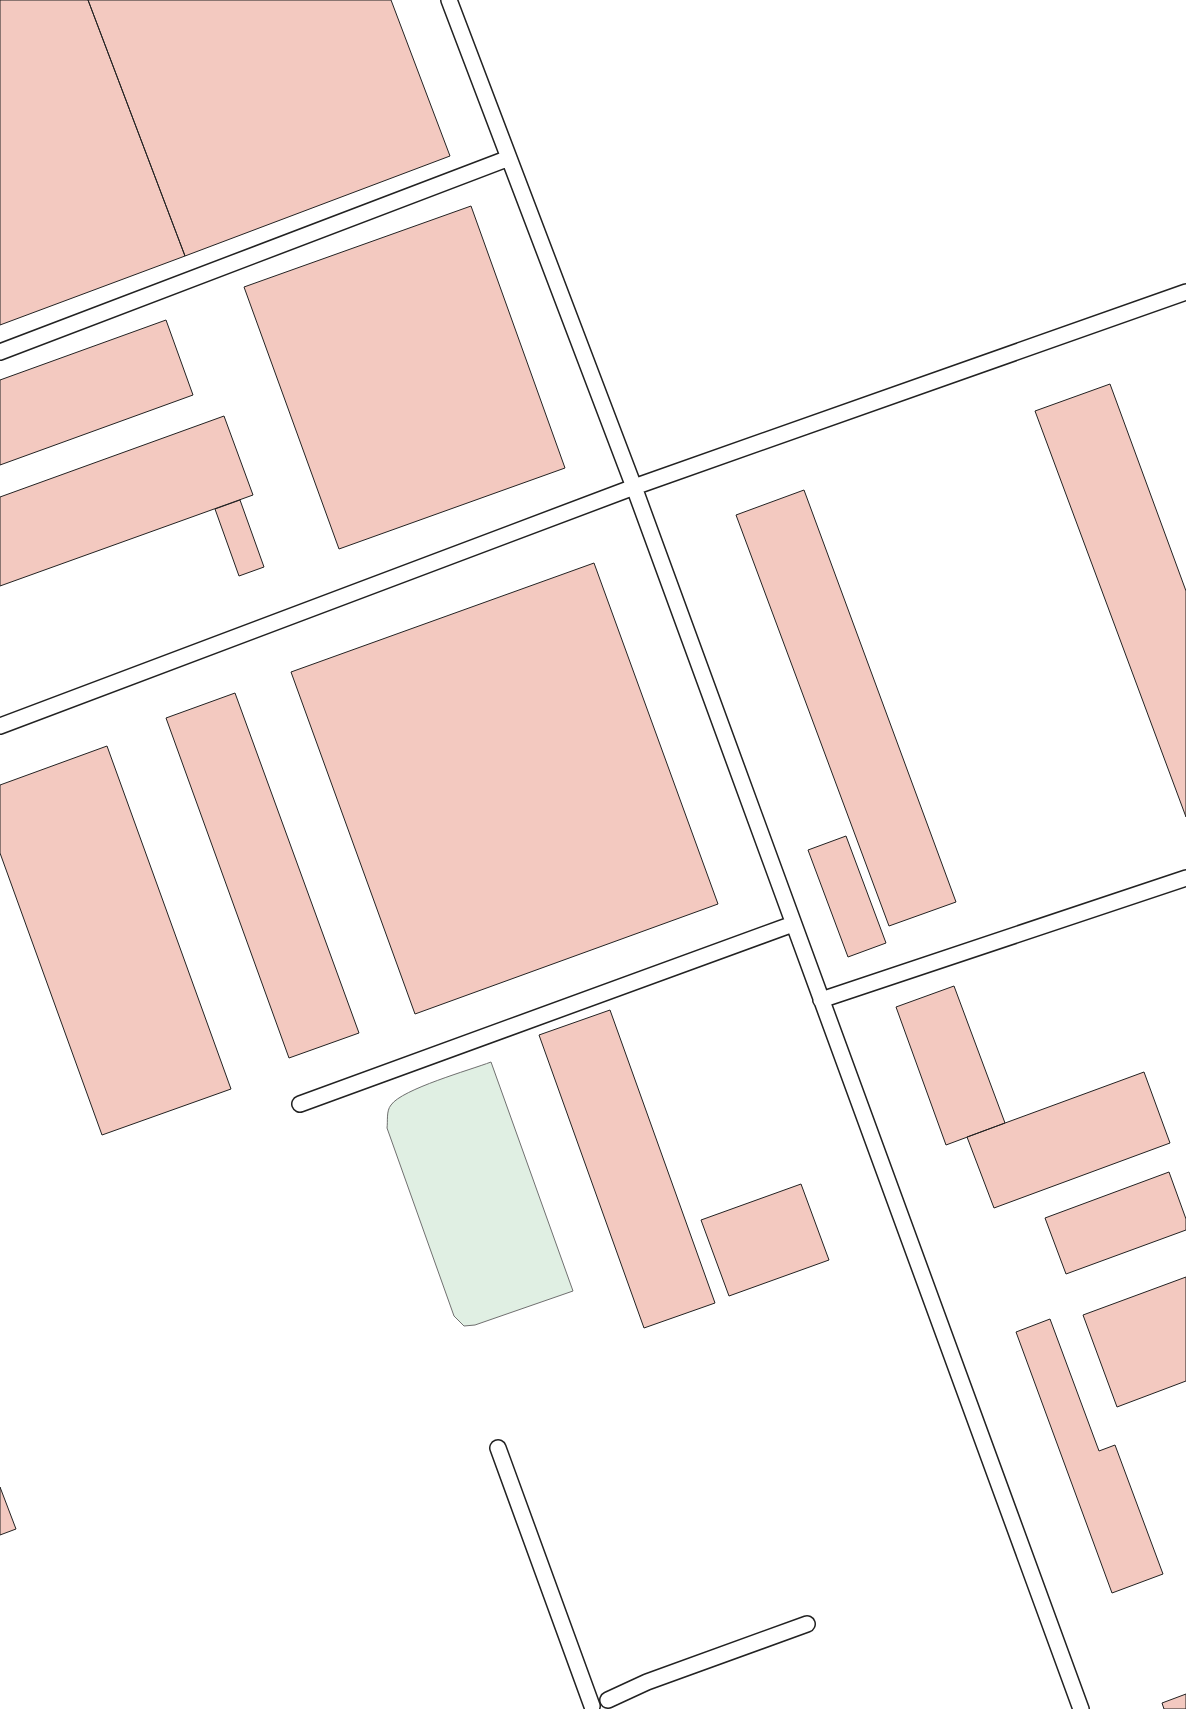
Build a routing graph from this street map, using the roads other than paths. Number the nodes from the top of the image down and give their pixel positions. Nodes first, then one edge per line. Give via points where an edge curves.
1 (449, 0) edge
2 (509, 158) junction
3 (1186, 292) edge
4 (0, 352) edge
5 (634, 487) junction
6 (0, 726) edge
7 (1186, 878) edge
8 (793, 924) junction
9 (821, 1000) junction
10 (300, 1104) dead end
11 (498, 1448) dead end
12 (807, 1624) dead end
13 (609, 1705) edge
14 (588, 1708) edge
15 (1081, 1709) edge

1 - 2 lane
2 - 4 lane
2 - 5 lane
3 - 5 lane
5 - 6 lane
5 - 8 lane
7 - 9 lane
8 - 9 lane
8 - 10 lane
9 - 15 lane
11 - 14 lane
12 - 13 lane via 647,1682
13 - 14 lane

